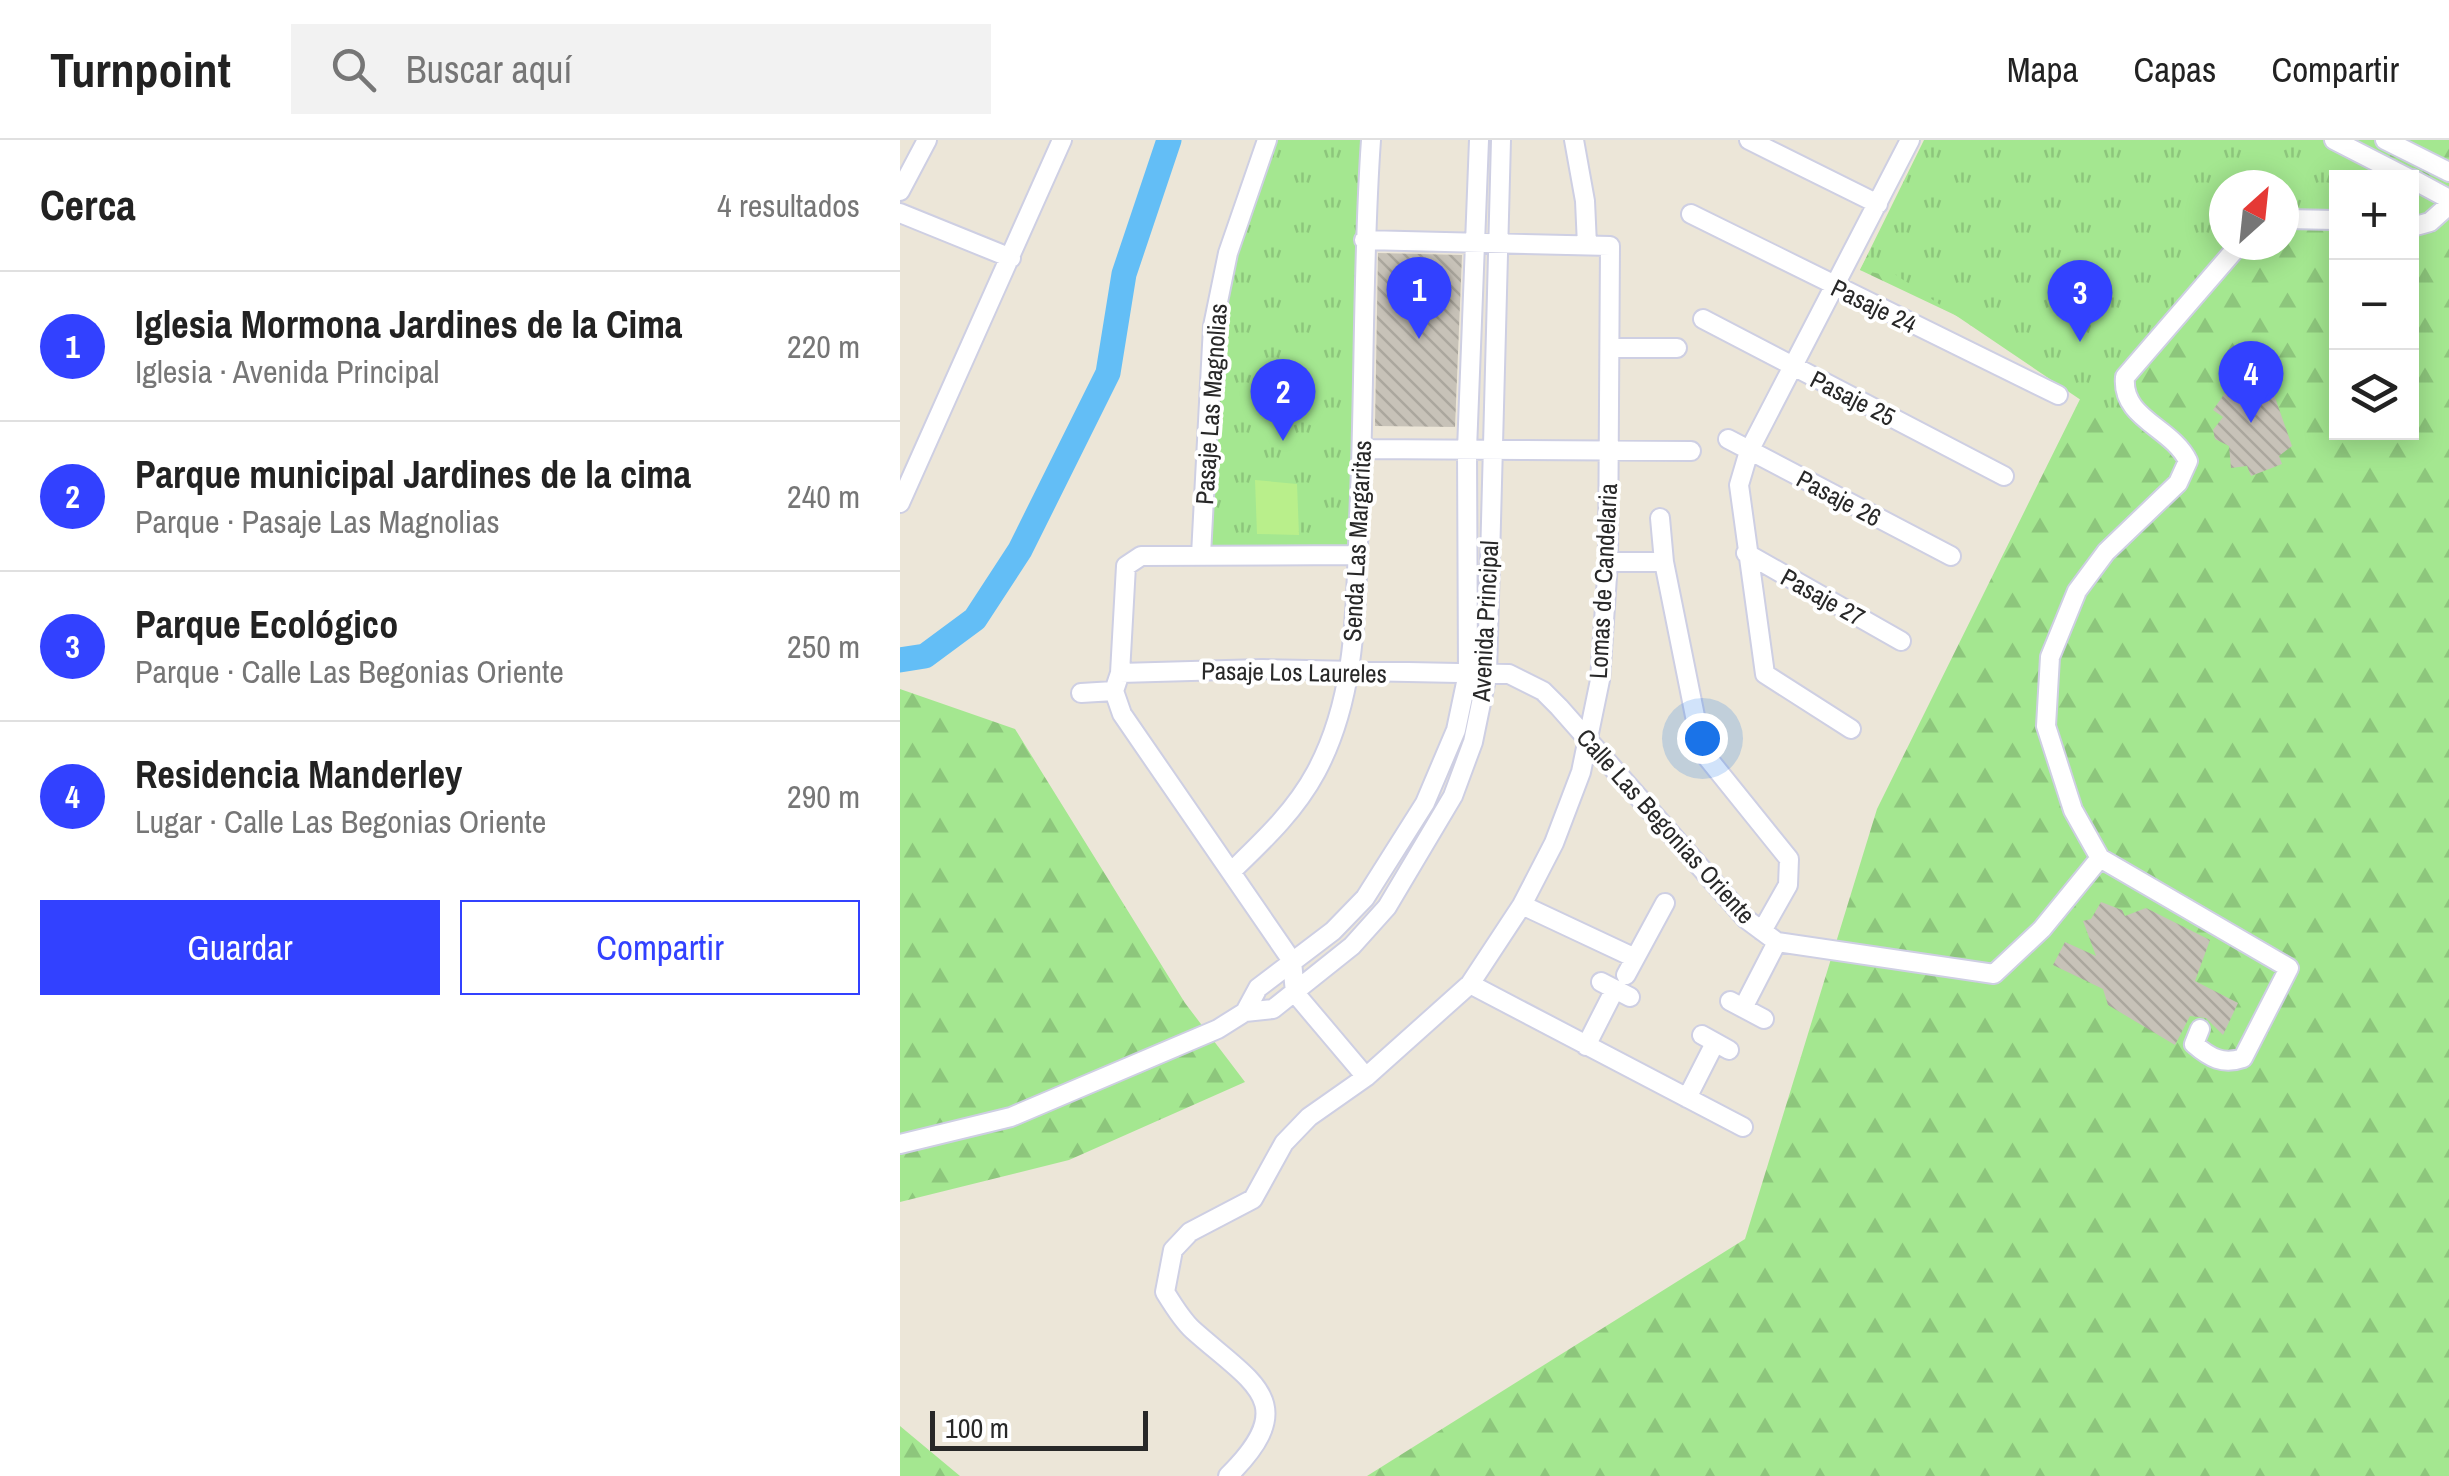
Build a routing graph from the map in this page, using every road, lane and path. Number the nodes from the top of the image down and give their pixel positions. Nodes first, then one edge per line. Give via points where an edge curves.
1 (927, 140) edge
2 (1062, 140) edge
3 (1267, 140) edge
4 (1371, 140) edge
5 (1478, 140) edge
6 (1501, 140) edge
7 (1574, 140) edge
8 (1749, 140) edge
9 (1910, 140) edge
10 (2334, 140) edge
11 (2385, 140) edge
12 (2394, 170) edge
13 (2449, 172) edge
14 (2419, 184) edge
15 (900, 191) edge
16 (2449, 202) edge
17 (1878, 204) junction
18 (900, 212) edge
19 (1691, 214) dead end
20 (2299, 219) edge
21 (2329, 220) edge
22 (2419, 225) edge
23 (1364, 240) junction
24 (1472, 240) junction
25 (1500, 242) junction
26 (1587, 245) junction
27 (1011, 258) junction
28 (2226, 260) edge
29 (1834, 286) junction
30 (1703, 319) dead end
31 (1611, 348) junction
32 (1676, 348) dead end
33 (1791, 366) junction
34 (2058, 396) dead end
35 (1728, 439) dead end
36 (1362, 449) junction
37 (1467, 450) junction
38 (1492, 450) junction
39 (1610, 450) junction
40 (1691, 451) dead end
41 (1749, 451) junction
42 (2004, 476) dead end
43 (900, 502) edge
44 (1660, 518) dead end
45 (1746, 553) junction
46 (1200, 554) junction
47 (1358, 555) junction
48 (1951, 556) dead end
49 (1608, 562) junction
50 (1664, 562) junction
51 (1901, 641) dead end
52 (1348, 674) junction
53 (1478, 674) junction
54 (1117, 682) junction
55 (1081, 694) dead end
56 (1851, 729) dead end
57 (1585, 740) junction
58 (2100, 858) junction
59 (1232, 870) junction
60 (1665, 902) dead end
61 (1522, 904) junction
62 (1770, 937) junction
63 (1292, 961) junction
64 (1621, 980) junction
65 (1470, 984) junction
66 (1295, 993) junction
67 (1245, 1012) junction
68 (1764, 1019) dead end
69 (2200, 1029) dead end
70 (1715, 1043) dead end
71 (1586, 1046) junction
72 (1366, 1077) junction
73 (1687, 1098) junction
74 (1743, 1127) dead end
75 (900, 1144) edge
76 (1228, 1476) edge

1 - 15 street
2 - 27 street
3 - 46 street, Pasaje Las Magnolias via 1228,254 1212,326
4 - 23 street, Senda Las Margaritas
5 - 24 street, Avenida Principal
6 - 25 street, Avenida Principal
7 - 26 street
8 - 17 street
9 - 17 street
10 - 12 street
11 - 13 street
14 - 16 street
16 - 22 street
17 - 29 street
18 - 27 street
19 - 29 street, Pasaje 24
20 - 21 street
23 - 24 street
23 - 36 street, Senda Las Margaritas
24 - 25 street
24 - 37 street, Avenida Principal
25 - 26 street
25 - 38 street, Avenida Principal
26 - 31 street, Lomas de Candelaria via 1610,246
27 - 43 street
28 - 58 street via 2125,377 2128,403 2174,438 2188,461 2178,483 2085,578 2050,657 2046,726 2073,810
29 - 33 street
29 - 34 street, Pasaje 24
30 - 33 street, Pasaje 25
31 - 32 street
31 - 39 street, Lomas de Candelaria
33 - 41 street
33 - 42 street, Pasaje 25
35 - 41 street, Pasaje 26
36 - 37 street
36 - 47 street, Senda Las Margaritas
37 - 38 street
37 - 53 street, Avenida Principal
38 - 39 street
38 - 53 street, Avenida Principal
39 - 40 street
39 - 49 street, Lomas de Candelaria
41 - 45 street via 1738,486
41 - 48 street, Pasaje 26
44 - 50 street
45 - 51 street, Pasaje 27
45 - 56 street via 1765,674
46 - 47 street
46 - 54 street via 1142,556 1126,566
47 - 52 street, Senda Las Margaritas via 1359,614
49 - 50 street
49 - 57 street, Lomas de Candelaria via 1600,680
50 - 62 street via 1702,750 1789,859 1788,886
52 - 53 street, Pasaje Los Laureles
52 - 54 street, Pasaje Los Laureles via 1262,669
52 - 59 street, Senda Las Margaritas via 1318,770 1294,808
53 - 57 street, Calle Las Begonias Oriente via 1509,674 1543,690
53 - 63 street, Avenida Principal via 1426,803 1388,867 1333,931
53 - 66 street, Avenida Principal via 1473,742 1453,796 1408,876 1352,946
54 - 55 street
54 - 59 street via 1122,714
57 - 61 street, Lomas de Candelaria via 1581,772 1554,843
57 - 62 street, Calle Las Begonias Oriente via 1729,902
58 - 62 street, Calle Las Begonias Oriente via 2042,929 1994,974
58 - 69 street via 2289,968 2243,1058 2207,1056 2194,1044
59 - 63 street
60 - 64 street
61 - 64 street
61 - 65 street, Lomas de Candelaria
62 - 68 street via 1736,1004
63 - 66 street
63 - 67 street, Avenida Principal via 1258,988
64 - 71 street
65 - 71 street
65 - 72 street, Lomas de Candelaria
66 - 67 street, Avenida Principal via 1273,1009
66 - 72 street
67 - 75 street via 1011,1117
70 - 73 street
71 - 73 street
72 - 76 street, Lomas de Candelaria via 1284,1143 1253,1199 1190,1232 1173,1250 1164,1292 1265,1398 1268,1419 1255,1450
73 - 74 street

